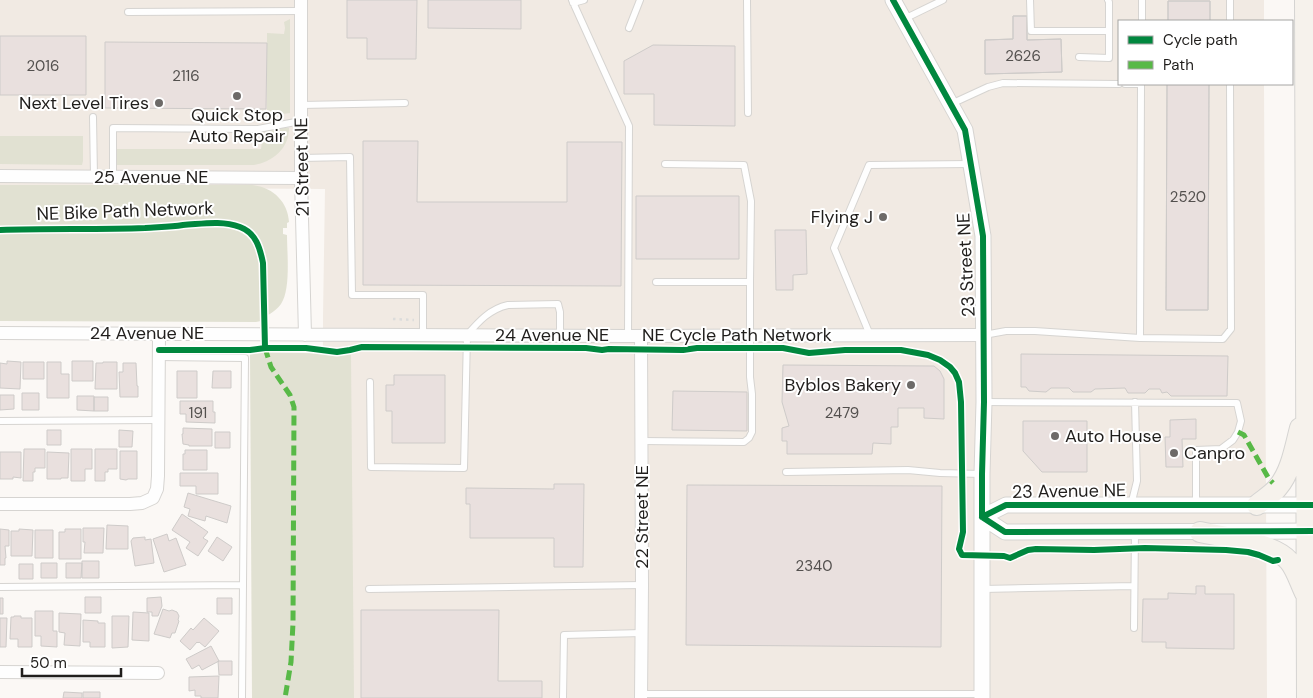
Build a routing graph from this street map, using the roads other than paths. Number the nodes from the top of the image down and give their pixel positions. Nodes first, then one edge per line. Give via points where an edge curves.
1 (584, 0) edge
2 (640, 0) edge
3 (747, 0) edge
4 (894, 0) edge
5 (943, 0) edge
6 (1030, 0) edge
7 (1108, 0) edge
8 (1142, 0) edge
9 (1230, 0) edge
10 (1305, 0) edge
11 (572, 1) edge
12 (301, 5) edge
13 (128, 12) dead end
14 (903, 19) junction
15 (1142, 20) edge
16 (1230, 20) edge
17 (629, 28) dead end
18 (1109, 31) junction
19 (1078, 57) dead end
20 (1118, 84) edge
21 (1141, 85) edge
22 (1230, 85) edge
23 (405, 103) dead end
24 (951, 104) junction
25 (301, 105) junction
26 (748, 113) dead end
27 (94, 117) dead end
28 (301, 121) junction
29 (301, 158) junction
30 (665, 164) dead end
31 (971, 164) junction
32 (0, 176) edge
33 (94, 177) junction
34 (113, 177) junction
35 (301, 178) junction
36 (656, 282) dead end
37 (750, 282) junction
38 (0, 333) edge
39 (159, 334) junction
40 (305, 335) junction
41 (423, 335) junction
42 (467, 335) junction
43 (560, 335) junction
44 (870, 335) junction
45 (984, 335) junction
46 (628, 336) junction
47 (641, 336) junction
48 (750, 336) junction
49 (1140, 338) junction
50 (159, 357) junction
51 (370, 382) dead end
52 (984, 402) junction
53 (1135, 402) junction
54 (1307, 402) junction
55 (0, 420) edge
56 (159, 420) junction
57 (641, 441) junction
58 (786, 472) dead end
59 (982, 474) junction
60 (0, 504) edge
61 (1257, 504) junction
62 (1131, 505) junction
63 (1196, 505) junction
64 (1310, 505) edge
65 (982, 518) junction
66 (1310, 531) edge
67 (1135, 532) junction
68 (1200, 532) junction
69 (243, 585) junction
70 (642, 585) junction
71 (1134, 586) junction
72 (0, 587) edge
73 (369, 589) dead end
74 (982, 589) junction
75 (1307, 598) junction
76 (1134, 628) dead end
77 (642, 633) junction
78 (0, 672) edge
79 (158, 673) dead end
80 (641, 696) edge
81 (982, 696) edge
82 (242, 698) edge
83 (563, 698) edge
84 (1307, 698) edge

1 - 11 lane
2 - 17 lane
3 - 26 lane
4 - 14 street, 23 Street NE
5 - 14 lane
6 - 18 lane via 1031,31
7 - 18 lane
8 - 15 lane
9 - 16 lane
10 - 54 main road
11 - 46 lane via 629,126
12 - 13 lane
12 - 25 street, 21 Street NE
14 - 24 street, 23 Street NE
18 - 19 lane via 1109,58
20 - 24 lane via 1003,83
21 - 49 lane
22 - 49 lane via 1231,329 1223,339
23 - 25 lane
24 - 31 street, 23 Street NE via 965,130
25 - 28 street, 21 Street NE
27 - 33 lane
28 - 29 street, 21 Street NE
28 - 34 lane via 258,130 113,128
29 - 35 street, 21 Street NE
29 - 41 lane via 350,157 352,295 423,295
30 - 37 lane via 744,165 750,201
31 - 44 lane via 869,165 834,248
31 - 45 street, 23 Street NE via 982,236
32 - 33 street, 25 Avenue NE
33 - 34 street, 25 Avenue NE
34 - 35 street, 25 Avenue NE
35 - 40 street, 21 Street NE
36 - 37 lane
37 - 48 lane
38 - 39 street, 24 Avenue NE
39 - 40 street, 24 Avenue NE
39 - 50 street
40 - 41 street, 24 Avenue NE
41 - 42 street, 24 Avenue NE
42 - 43 street, 24 Avenue NE
42 - 43 lane via 480,320 501,307 558,304
42 - 51 lane via 464,468 371,467
43 - 46 street, 24 Avenue NE
44 - 45 street, 24 Avenue NE
44 - 48 street, 24 Avenue NE
45 - 49 lane via 1035,331
45 - 52 street, 23 Street NE
46 - 47 street, 24 Avenue NE
47 - 48 street, 24 Avenue NE
47 - 57 street, 22 Street NE
48 - 57 lane via 750,438 744,442
50 - 56 street
50 - 69 lane via 244,358
52 - 53 lane
52 - 59 street, 23 Street NE
53 - 62 lane via 1136,481
53 - 63 lane via 1238,403 1241,421 1232,440 1221,449 1196,450
54 - 61 main road via 1290,466 1279,487
54 - 64 main road
55 - 56 lane
56 - 60 street via 158,476 153,498 130,504
57 - 70 street, 22 Street NE
58 - 59 lane via 908,470
59 - 65 street, 23 Street NE
61 - 63 street, 23 Avenue NE
61 - 64 street, 23 Avenue NE
62 - 63 street, 23 Avenue NE
62 - 65 street, 23 Avenue NE via 1006,505
64 - 66 main road
65 - 67 street via 1005,532
65 - 74 street, 23 Street NE
66 - 68 street
66 - 75 main road
67 - 68 street
67 - 71 lane
68 - 75 main road via 1264,546 1283,555 1290,562
69 - 72 lane
69 - 82 lane
70 - 73 lane
70 - 77 street, 22 Street NE
71 - 74 lane
71 - 76 lane
74 - 81 street, 23 Street NE
75 - 84 main road
77 - 80 street, 22 Street NE
77 - 83 lane via 564,635
78 - 79 street
80 - 81 lane

